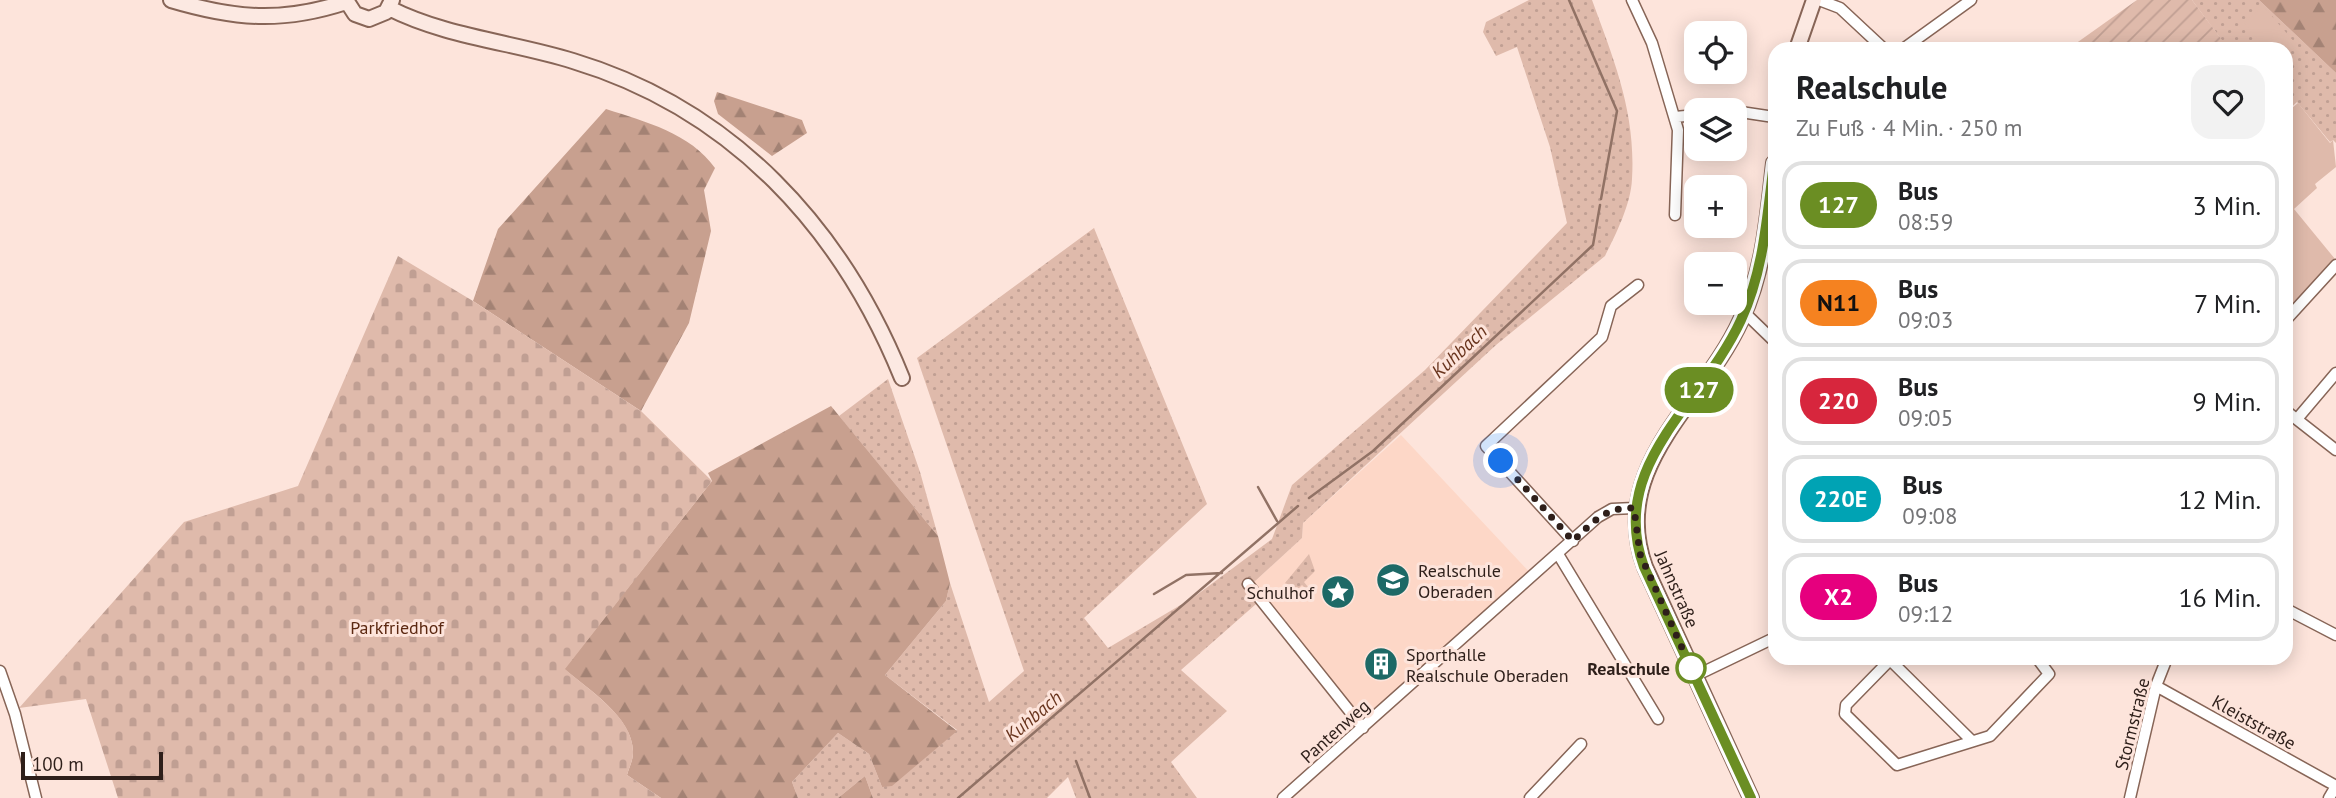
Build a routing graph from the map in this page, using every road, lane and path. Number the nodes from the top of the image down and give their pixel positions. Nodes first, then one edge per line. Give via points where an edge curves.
1 (170, 0) edge
2 (1632, 0) edge
3 (1814, 0) edge
4 (1819, 0) edge
5 (1971, 0) edge
6 (346, 1) edge
7 (391, 4) edge
8 (1799, 42) edge
9 (1876, 42) edge
10 (1913, 42) edge
11 (1747, 113) edge
12 (1684, 116) edge
13 (1768, 116) edge
14 (1675, 117) junction
15 (1768, 205) edge
16 (1675, 215) dead end
17 (2336, 265) edge
18 (1638, 285) dead end
19 (1747, 302) edge
20 (2293, 312) edge
21 (1743, 315) edge
22 (1747, 315) edge
23 (1768, 335) edge
24 (2336, 373) edge
25 (902, 378) dead end
26 (2293, 416) edge
27 (2297, 419) junction
28 (2336, 450) edge
29 (1634, 508) junction
30 (1573, 541) junction
31 (1558, 554) junction
32 (1248, 584) dead end
33 (2293, 613) edge
34 (2336, 635) edge
35 (1768, 641) edge
36 (1883, 665) edge
37 (1895, 665) edge
38 (2042, 665) edge
39 (2164, 665) edge
40 (0, 671) edge
41 (1695, 676) junction
42 (2156, 686) junction
43 (1658, 719) dead end
44 (1363, 728) junction
45 (1972, 741) junction
46 (1581, 744) dead end
47 (2336, 786) edge
48 (1745, 796) edge
49 (1287, 797) edge
50 (36, 798) edge
51 (1530, 798) edge
52 (2130, 798) edge
53 (2329, 798) edge

1 - 6 main road via 248,17 310,14
2 - 14 street via 1652,43
3 - 8 main road
4 - 9 street via 1840,8
5 - 10 street
6 - 7 main road via 364,18 378,17
7 - 25 main road via 424,24 604,71 678,106 719,133 785,191 844,262
11 - 13 street
12 - 14 street
14 - 16 street
15 - 19 main road, Jahnstraße via 1760,261
17 - 20 street
18 - 30 street via 1611,306 1602,337 1486,446
21 - 29 main road, Jahnstraße via 1728,347 1655,453
22 - 23 street
24 - 27 street
26 - 27 street
27 - 28 street
29 - 30 street, Pantenweg via 1604,513
29 - 41 main road, Jahnstraße via 1640,554
30 - 31 street, Pantenweg
31 - 43 street
31 - 44 street, Pantenweg
32 - 44 street
33 - 34 street
35 - 41 street
36 - 45 street via 1846,705 1845,714 1897,765
37 - 45 street
38 - 45 street via 2049,674 1990,736
39 - 42 street, Stormstraße
40 - 50 street
41 - 48 main road, Jahnstraße
42 - 47 street, Kleiststraße
42 - 52 street, Stormstraße
44 - 49 street, Pantenweg
46 - 51 street
47 - 53 street

